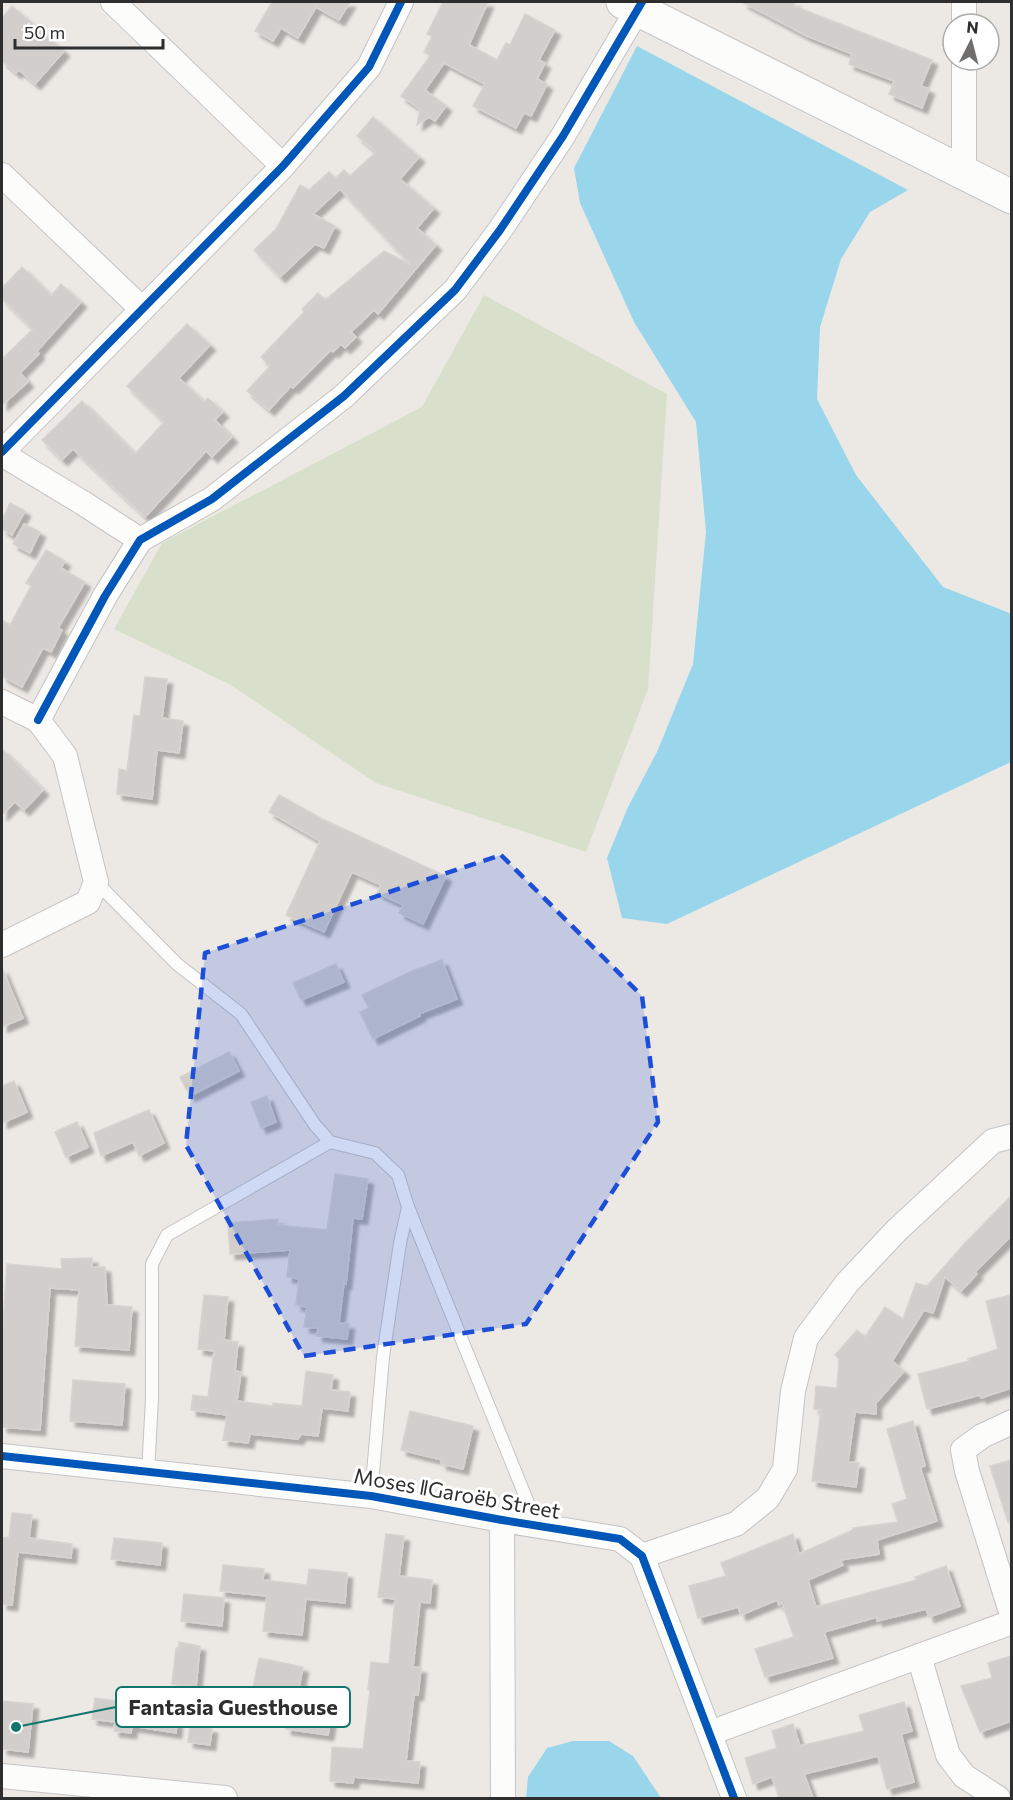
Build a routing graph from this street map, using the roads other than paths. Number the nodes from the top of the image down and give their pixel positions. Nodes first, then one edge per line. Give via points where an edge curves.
1 (113, 2) edge
2 (401, 2) edge
3 (634, 4) edge
4 (964, 72) edge
5 (283, 166) junction
6 (964, 174) junction
7 (2, 175) edge
8 (1011, 198) edge
9 (142, 309) junction
10 (2, 453) edge
11 (140, 540) junction
12 (2, 702) edge
13 (38, 720) junction
14 (96, 882) junction
15 (2, 945) edge
16 (1011, 1136) edge
17 (330, 1142) junction
18 (408, 1206) junction
19 (1011, 1422) edge
20 (2, 1456) edge
21 (148, 1473) junction
22 (371, 1496) junction
23 (502, 1520) junction
24 (537, 1526) junction
25 (642, 1556) junction
26 (1011, 1615) edge
27 (1011, 1622) edge
28 (919, 1656) junction
29 (710, 1733) junction
30 (2, 1776) edge
31 (225, 1798) edge
32 (502, 1798) edge
33 (734, 1798) edge
34 (998, 1798) edge

1 - 5 street
2 - 5 street via 369,67
3 - 6 street
3 - 11 street via 557,145 455,290 344,396 212,499
4 - 6 street
5 - 9 street
6 - 8 street
7 - 9 street
9 - 10 street
10 - 11 street
11 - 13 street
12 - 13 street
13 - 14 street via 65,756
14 - 15 street via 88,902
14 - 17 lane via 177,964 241,1014
16 - 25 street via 993,1141 897,1230 847,1283 806,1338 793,1391 785,1469 768,1498 736,1524
17 - 18 lane via 375,1153 398,1175
17 - 21 lane via 167,1235 152,1264
18 - 22 lane via 383,1357
18 - 24 lane
19 - 26 street via 963,1450
20 - 21 street, Moses ǁGaroëb Street
21 - 22 street, Moses ǁGaroëb Street
22 - 23 street, Moses ǁGaroëb Street
23 - 24 street, Moses ǁGaroëb Street
23 - 32 street
24 - 25 street, Moses ǁGaroëb Street via 620,1539
25 - 29 street
27 - 28 street
28 - 29 street
28 - 34 street via 948,1755 964,1776
29 - 33 street
30 - 31 street

